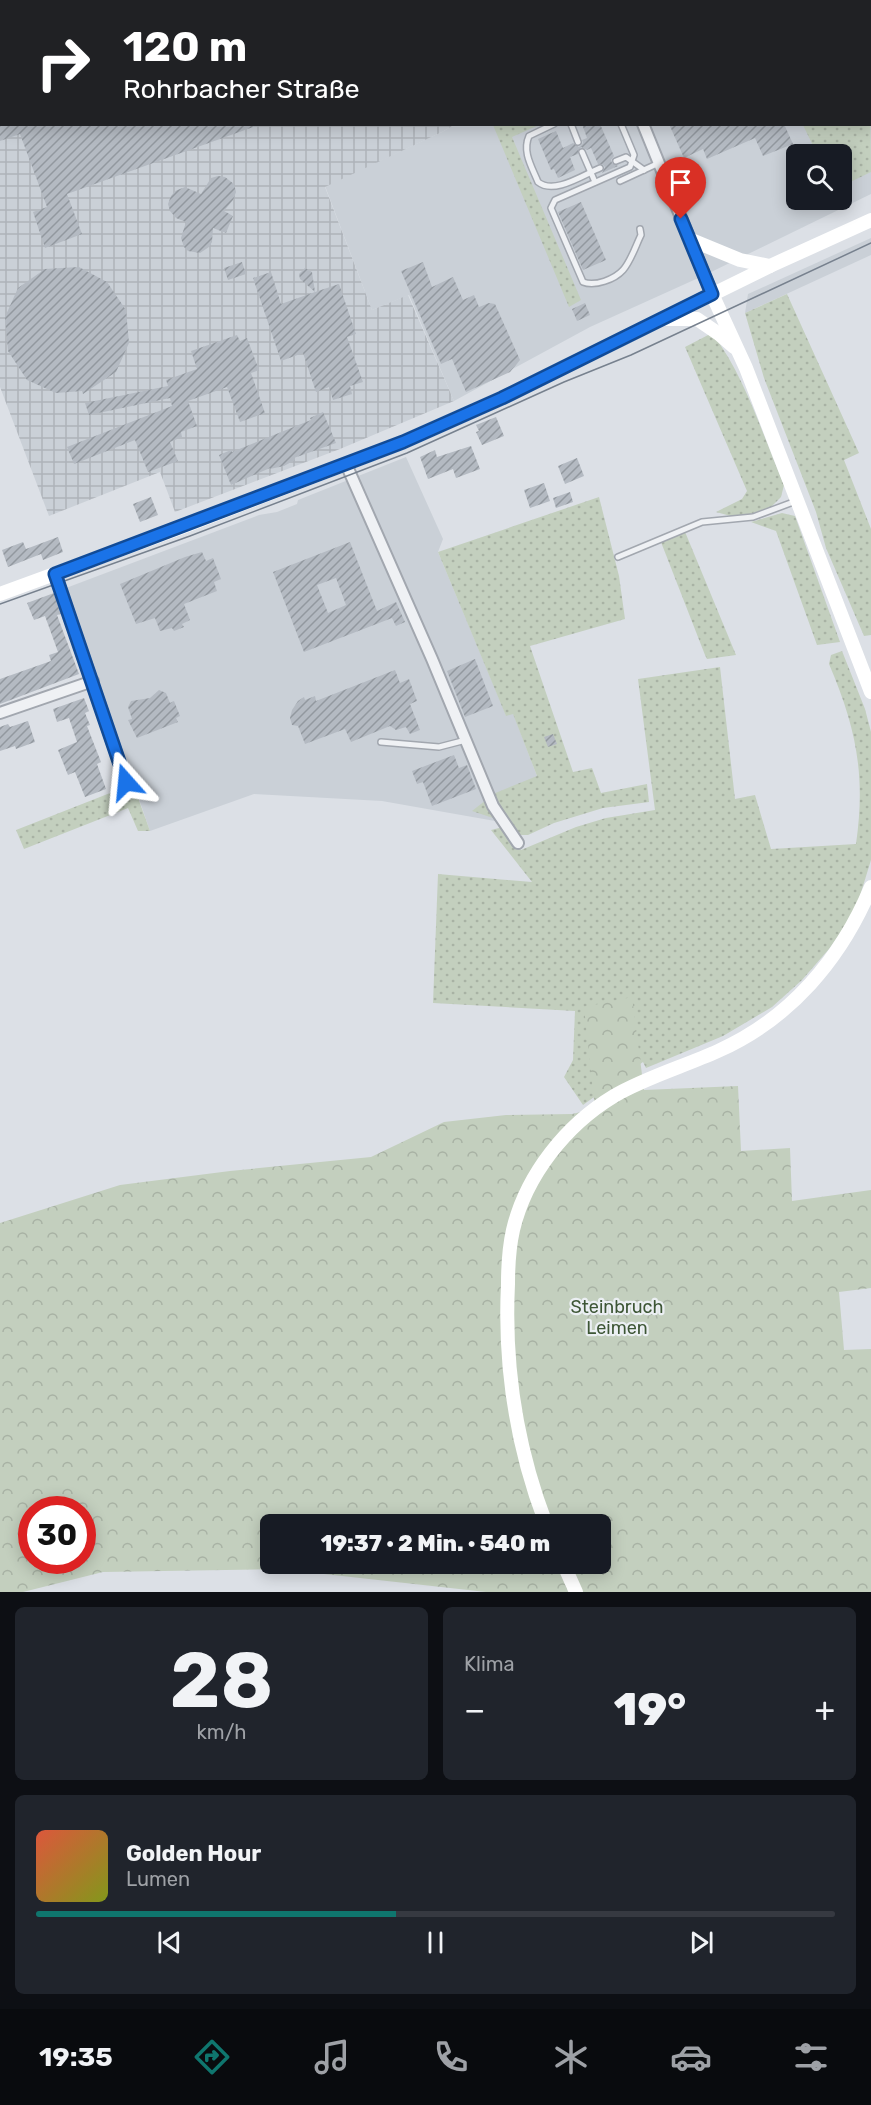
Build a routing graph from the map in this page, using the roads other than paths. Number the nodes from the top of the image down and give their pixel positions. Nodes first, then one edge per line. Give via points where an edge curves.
1 (550, 126) edge
2 (571, 126) edge
3 (622, 126) edge
4 (644, 126) edge
5 (578, 142) dead end
6 (582, 152) dead end
7 (616, 161) dead end
8 (633, 162) junction
9 (659, 163) junction
10 (600, 168) dead end
11 (644, 170) junction
12 (591, 172) junction
13 (620, 181) dead end
14 (596, 182) junction
15 (871, 220) edge
16 (640, 229) dead end
17 (689, 239) junction
18 (770, 266) junction
19 (712, 294) junction
20 (663, 318) junction
21 (738, 350) junction
22 (346, 464) junction
23 (797, 501) junction
24 (618, 557) dead end
25 (55, 574) junction
26 (0, 594) edge
27 (93, 681) junction
28 (871, 692) edge
29 (0, 714) edge
30 (466, 740) junction
31 (381, 741) dead end
32 (126, 782) dead end
33 (518, 843) dead end
34 (871, 887) edge
35 (543, 1514) edge
36 (567, 1574) edge
37 (576, 1592) edge

1 - 12 lane via 529,136 525,144 538,182 558,186
2 - 5 lane
3 - 8 lane via 634,155
4 - 9 street
6 - 12 lane
7 - 8 lane via 626,157
8 - 11 lane
8 - 14 lane
9 - 11 lane
9 - 17 street
10 - 12 lane
11 - 13 lane
12 - 14 lane
14 - 16 lane via 555,200 551,208 583,282 591,285 606,281 623,270 641,235
15 - 18 main road
17 - 18 main road via 732,257
17 - 19 street
18 - 19 main road
19 - 20 main road
19 - 21 main road
20 - 21 main road via 698,319
20 - 22 main road via 492,402
21 - 23 main road
22 - 25 main road
22 - 30 street
23 - 24 lane via 753,517 702,522
23 - 28 main road
25 - 26 main road
25 - 27 street
27 - 29 street
27 - 32 street
30 - 31 lane via 439,747
30 - 33 street via 493,806
34 - 35 main road via 859,915 827,966 788,1008 720,1050 614,1096 574,1127 553,1151 529,1190 513,1230 507,1318 510,1375 519,1431
36 - 37 main road

